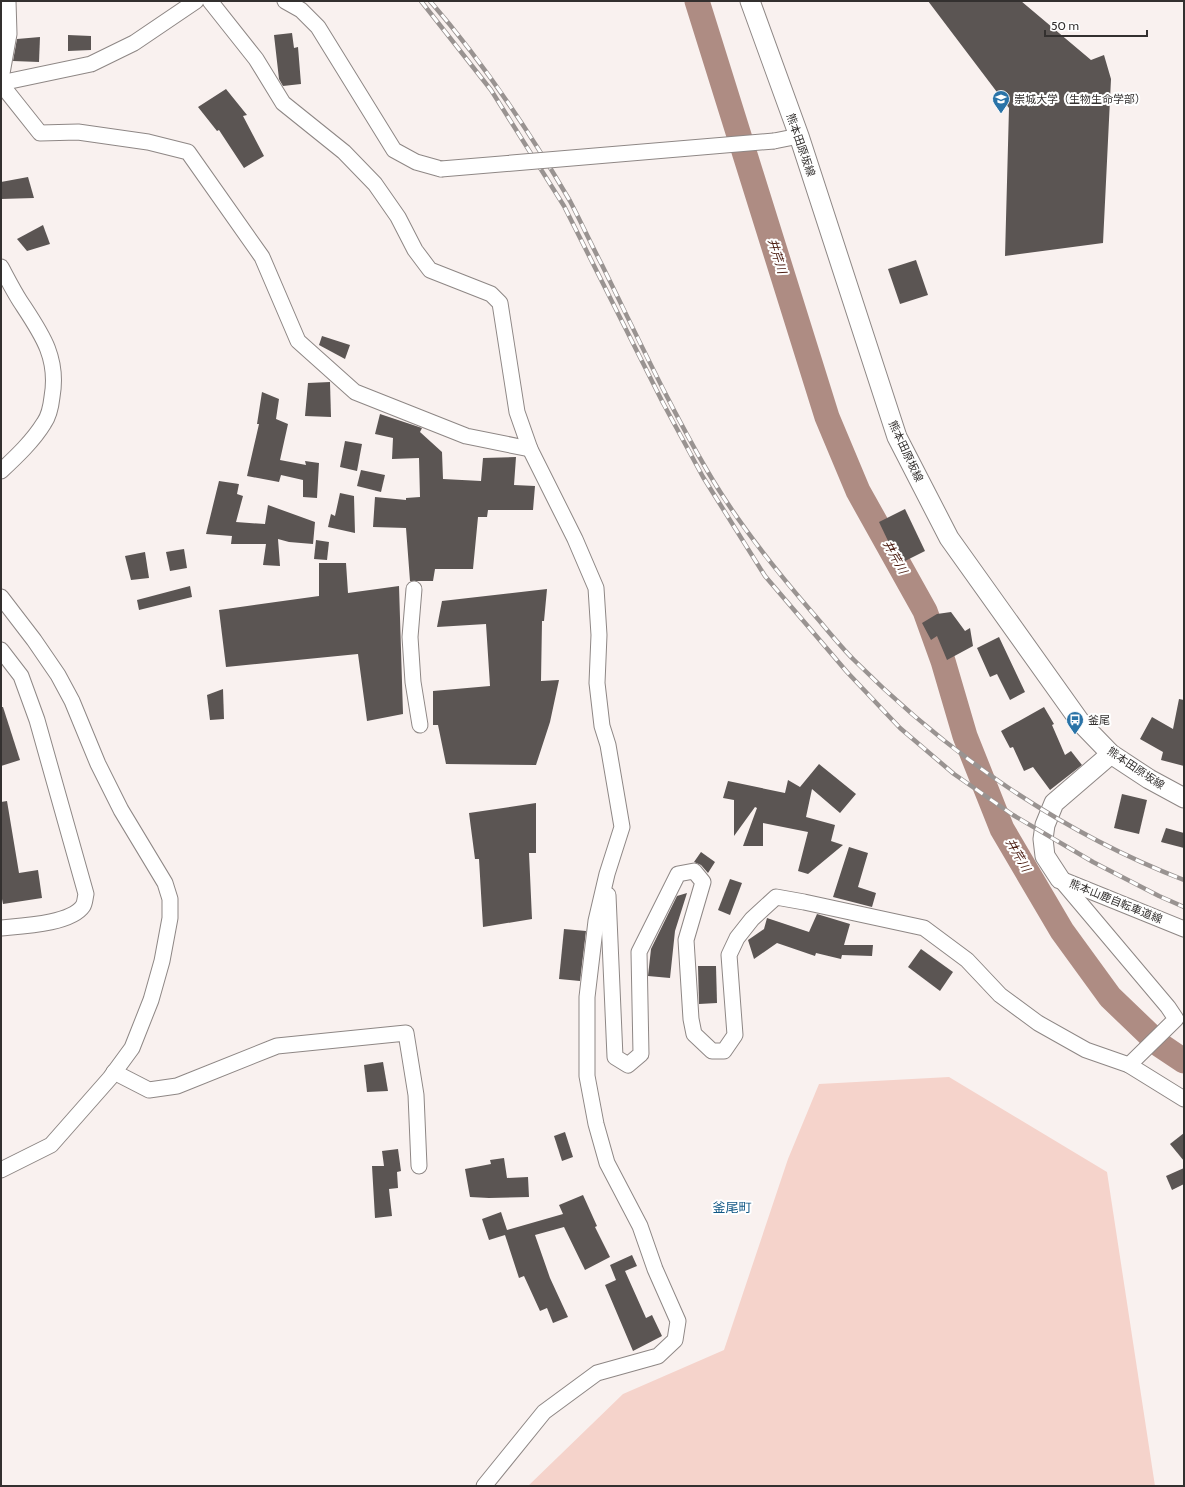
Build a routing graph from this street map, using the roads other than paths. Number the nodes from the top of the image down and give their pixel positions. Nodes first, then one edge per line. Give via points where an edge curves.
1 (8, 1) edge
2 (196, 1) edge
3 (210, 1) edge
4 (285, 1) edge
5 (750, 1) edge
6 (1, 79) edge
7 (1, 83) edge
8 (799, 136) junction
9 (1, 267) edge
10 (530, 449) junction
11 (1, 471) edge
12 (414, 589) dead end
13 (1, 597) edge
14 (1, 650) edge
15 (420, 724) dead end
16 (1111, 754) junction
17 (1184, 797) edge
18 (607, 874) junction
19 (1060, 879) junction
20 (1, 928) edge
21 (1184, 929) edge
22 (1129, 1066) junction
23 (114, 1072) junction
24 (1184, 1099) edge
25 (419, 1166) dead end
26 (1, 1170) edge
27 (484, 1486) edge

1 - 6 street via 9,34
2 - 7 street via 134,43 90,64
3 - 10 street via 256,59 284,103 344,152 375,184 398,216 415,250 430,270 491,294 500,303 517,412
4 - 8 street, bridge via 301,10 318,27 394,150 416,162 441,170 774,141
5 - 8 main road, 熊本田原坂線
7 - 10 street via 40,133 78,132 148,142 188,152 262,257 298,341 355,392 466,436
8 - 16 main road, 熊本田原坂線 via 897,437 949,538 1081,723
9 - 11 street via 39,330 48,350 53,364 54,386 45,423 18,456
10 - 18 street via 575,539 596,588 599,635 597,683 602,726 608,745 622,827
12 - 15 street via 410,637 413,682
13 - 23 street via 58,675 72,701 98,764 121,810 165,883 170,899 170,918 162,961 151,1000 132,1048
14 - 20 street via 21,676 37,720 86,894 84,906 72,916 40,924
16 - 17 main road, 熊本田原坂線 via 1149,779
16 - 19 main road, 熊本山鹿自転車道線 via 1054,803 1045,825 1045,856
18 - 22 street via 615,1058 628,1065 641,1054 639,952 678,874 694,871 703,882 686,940 691,1019 694,1034 712,1051 724,1051 735,1035 729,955 737,938 752,919 776,897 924,928 967,960 1000,995 1038,1023 1086,1050
18 - 27 street via 596,921 587,996 587,1076 607,1163 640,1226 655,1269 678,1321 678,1330 675,1340 658,1356 597,1373 544,1412
19 - 21 street, 熊本山鹿自転車道線
19 - 22 street via 1176,1019
22 - 24 street
23 - 25 street via 149,1090 177,1086 277,1046 406,1033 416,1095
23 - 26 street via 51,1145

